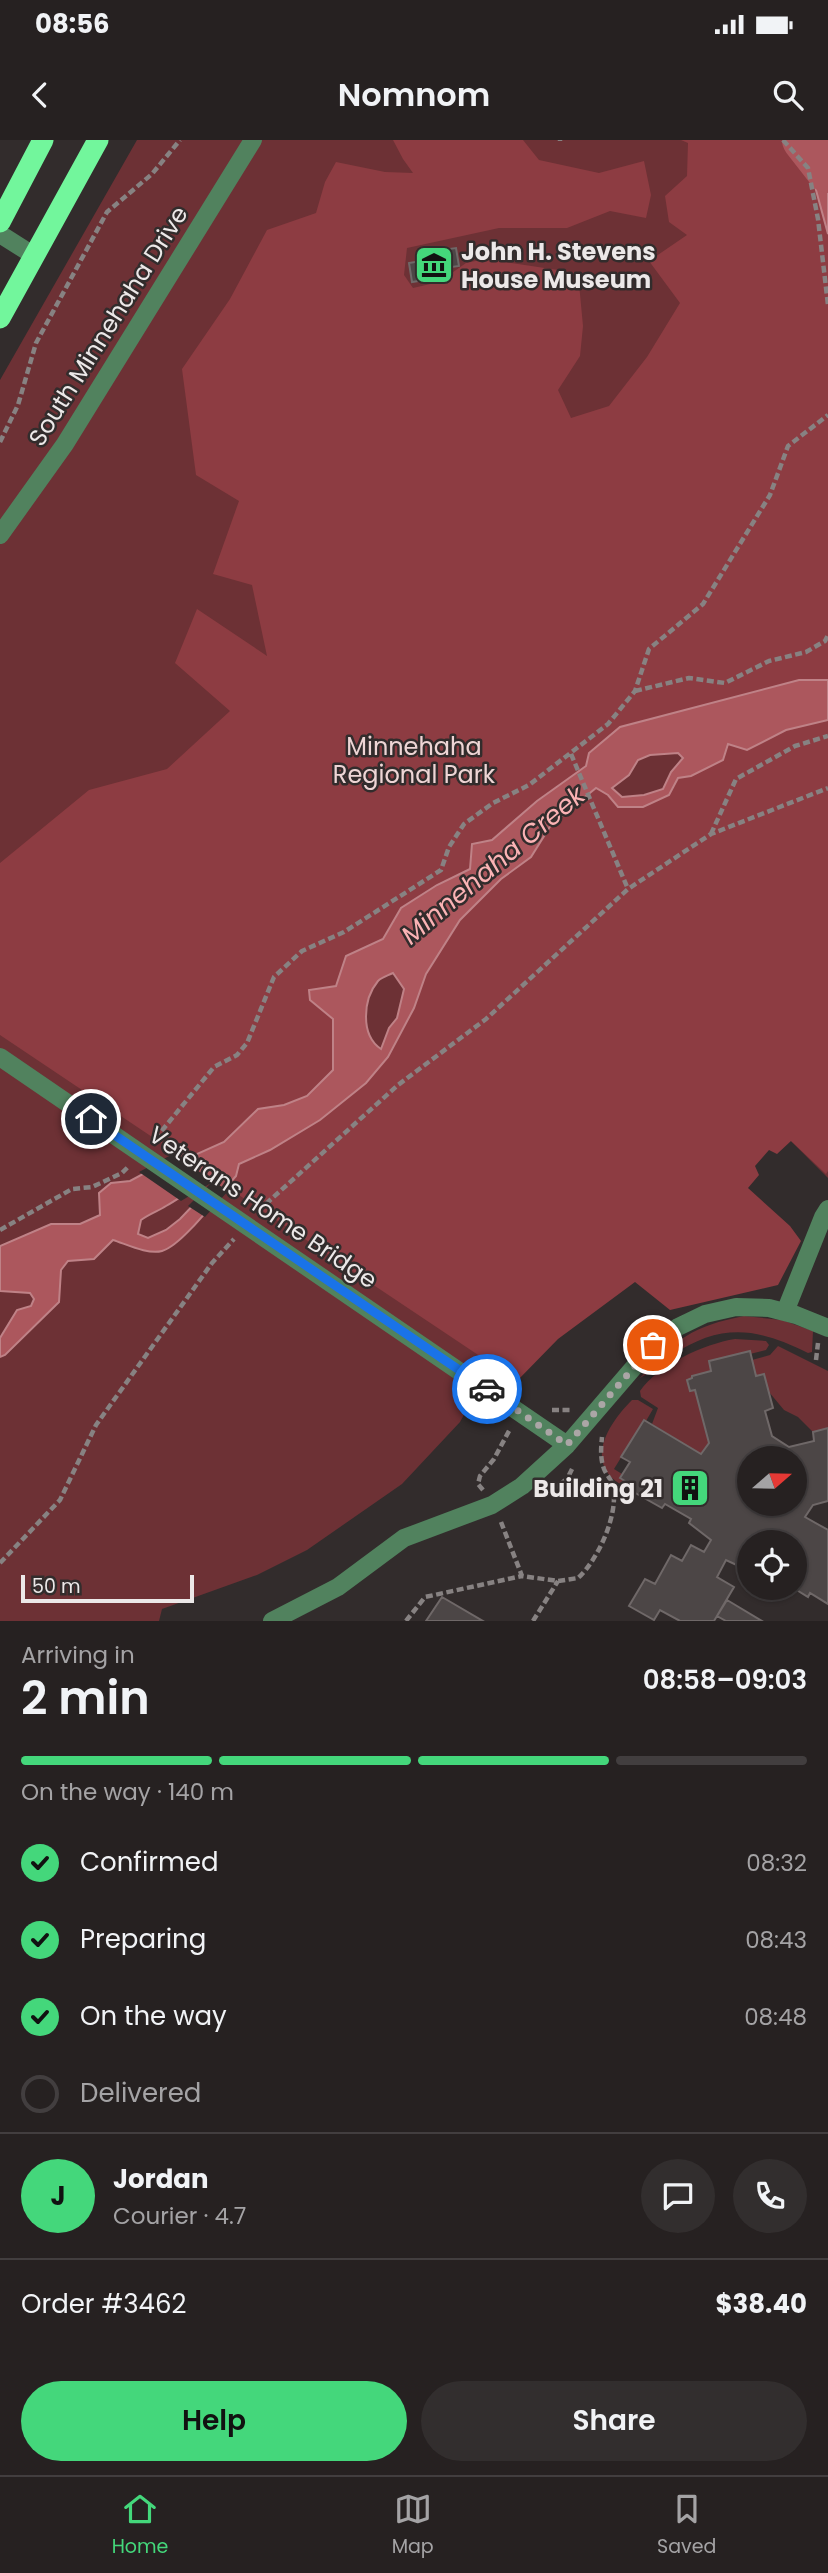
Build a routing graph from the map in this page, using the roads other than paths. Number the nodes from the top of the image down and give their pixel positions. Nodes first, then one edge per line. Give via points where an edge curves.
1 (43, 140) edge
2 (98, 140) edge
3 (253, 140) edge
4 (0, 222) edge
5 (0, 234) edge
6 (33, 255) junction
7 (0, 318) edge
8 (0, 535) edge
9 (0, 1057) edge
10 (828, 1209) edge
11 (785, 1312) junction
12 (828, 1328) edge
13 (567, 1445) junction
14 (272, 1621) edge

1 - 4 highway
2 - 6 highway
3 - 8 street, South Minnehaha Drive via 65,444
5 - 6 street
6 - 7 highway
9 - 13 street, Veterans Home Bridge
10 - 11 street
11 - 12 street
11 - 13 street via 736,1307 678,1327 653,1345
13 - 14 street via 522,1486 492,1505 404,1538 338,1587

